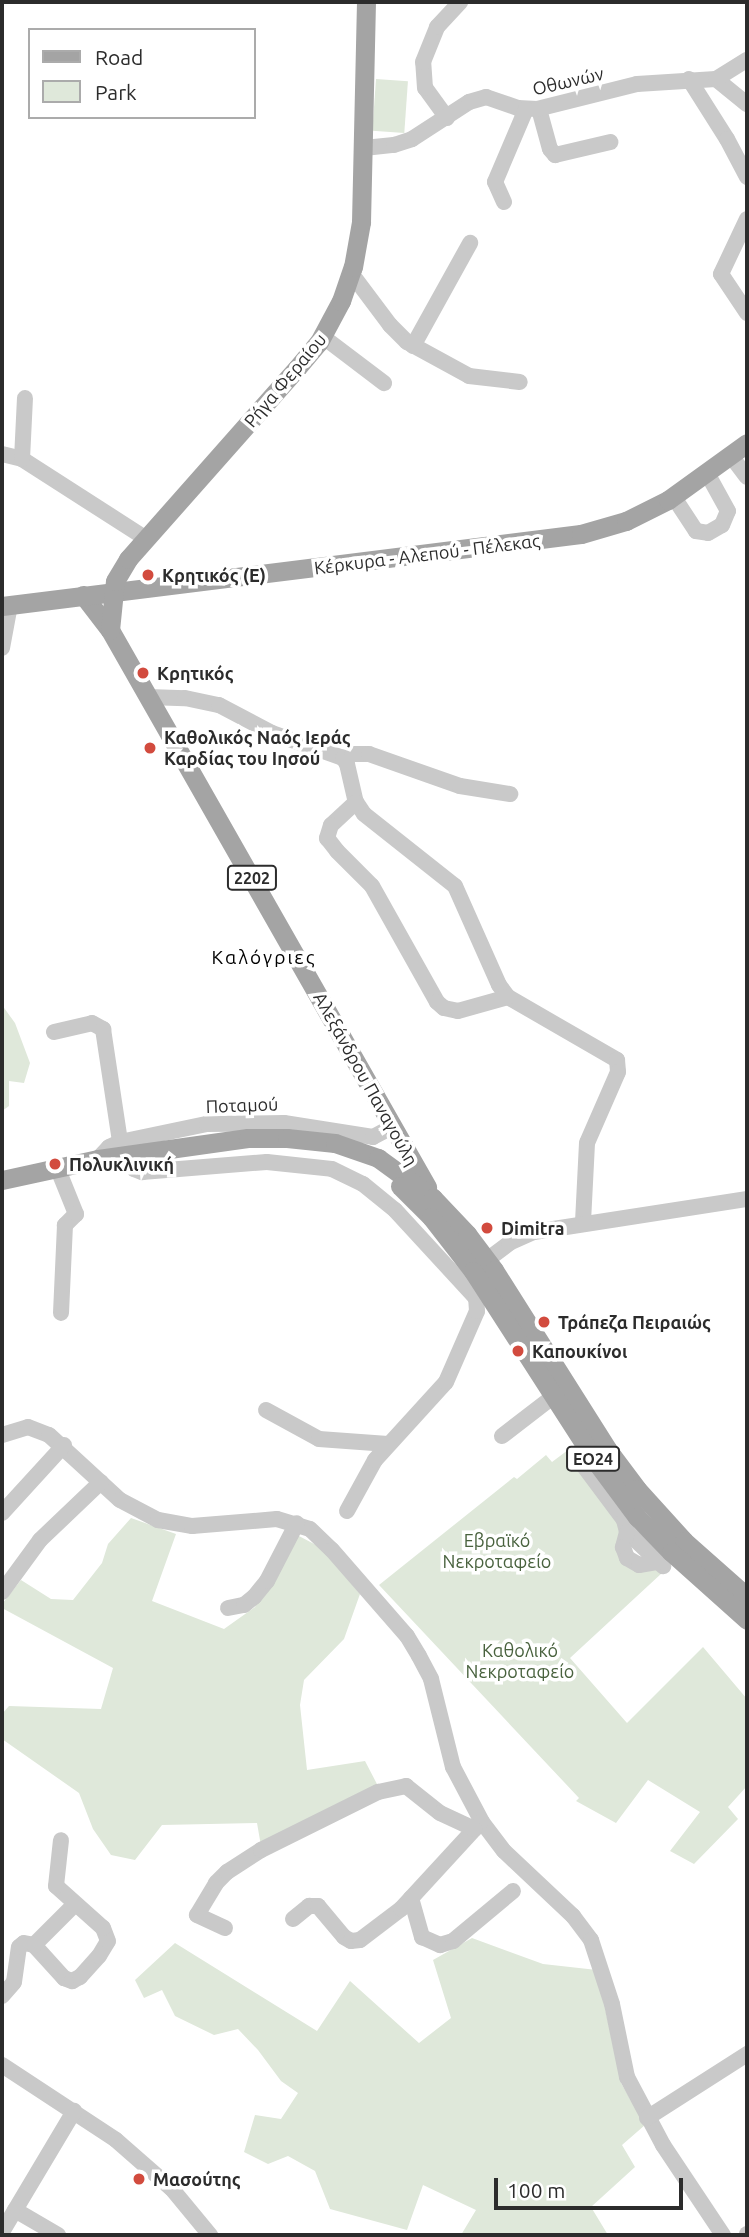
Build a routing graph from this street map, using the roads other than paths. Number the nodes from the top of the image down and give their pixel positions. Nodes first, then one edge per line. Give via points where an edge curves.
1 (366, 2) edge
2 (460, 2) edge
3 (747, 60) edge
4 (688, 79) junction
5 (716, 79) junction
6 (747, 104) edge
7 (532, 109) junction
8 (447, 118) junction
9 (611, 142) dead end
10 (364, 148) junction
11 (747, 177) edge
12 (504, 202) dead end
13 (747, 219) edge
14 (470, 243) dead end
15 (351, 273) junction
16 (747, 313) edge
17 (322, 336) junction
18 (413, 346) junction
19 (520, 382) dead end
20 (384, 383) dead end
21 (25, 398) dead end
22 (747, 443) edge
23 (2, 454) edge
24 (731, 456) junction
25 (22, 459) junction
26 (707, 473) junction
27 (747, 477) edge
28 (673, 496) junction
29 (145, 538) junction
30 (113, 591) junction
31 (83, 595) junction
32 (6, 606) edge
33 (110, 630) junction
34 (2, 648) edge
35 (148, 697) junction
36 (343, 758) junction
37 (510, 794) dead end
38 (356, 803) junction
39 (508, 997) junction
40 (54, 1032) dead end
41 (392, 1128) junction
42 (321, 1143) junction
43 (121, 1149) junction
44 (57, 1167) junction
45 (2, 1180) edge
46 (433, 1198) junction
47 (747, 1199) edge
48 (583, 1223) junction
49 (480, 1265) junction
50 (482, 1295) junction
51 (61, 1313) dead end
52 (554, 1396) junction
53 (267, 1409) dead end
54 (2, 1435) edge
55 (502, 1436) dead end
56 (388, 1444) junction
57 (64, 1445) junction
58 (577, 1457) dead end
59 (600, 1478) junction
60 (101, 1482) junction
61 (347, 1511) dead end
62 (2, 1513) edge
63 (297, 1523) junction
64 (627, 1532) junction
65 (649, 1541) junction
66 (2, 1592) edge
67 (747, 1597) edge
68 (228, 1608) dead end
69 (747, 1620) edge
70 (478, 1825) junction
71 (61, 1840) dead end
72 (513, 1891) dead end
73 (411, 1898) junction
74 (75, 1904) junction
75 (293, 1919) dead end
76 (225, 1928) dead end
77 (34, 1945) junction
78 (2, 1996) edge
79 (747, 2054) edge
80 (2, 2065) edge
81 (74, 2111) junction
82 (647, 2118) junction
83 (15, 2210) junction
84 (2, 2232) edge
85 (58, 2235) edge
86 (210, 2235) edge
87 (723, 2235) edge

1 - 10 main road, Ρήγα Φεραίου
2 - 8 street via 437,27 423,62 425,88
3 - 5 street
4 - 5 street, Οθωνών
4 - 7 street, Οθωνών via 637,84
4 - 11 street
5 - 6 street
7 - 8 street, Οθωνών via 486,97 469,102
7 - 9 street via 555,155
7 - 12 street via 495,182
8 - 10 street, Οθωνών via 394,145
10 - 15 main road, Ρήγα Φεραίου via 361,222
13 - 16 street via 721,274
14 - 18 street
15 - 17 main road, Ρήγα Φεραίου
15 - 18 street via 390,325
17 - 20 street
17 - 29 main road, Ρήγα Φεραίου
18 - 19 street via 469,376
21 - 25 street
22 - 24 main road, Κέρκυρα - Αλεπού - Πέλεκας
23 - 25 street
24 - 26 main road, Κέρκυρα - Αλεπού - Πέλεκας
24 - 27 street
25 - 29 street
26 - 28 main road, Κέρκυρα - Αλεπού - Πέλεκας
26 - 28 street via 728,511 722,525 708,533 696,531
28 - 30 main road, Κέρκυρα - Αλεπού - Πέλεκας via 626,521 562,537
29 - 30 main road, Ρήγα Φεραίου via 120,572
30 - 31 main road, Κέρκυρα - Αλεπού - Πέλεκας
30 - 33 main road
31 - 32 main road, Κέρκυρα - Αλεπού - Πέλεκας
31 - 33 main road, 2202
32 - 34 street
33 - 35 main road, Αλεξάνδρου Παναγούλη / 2202
35 - 36 street via 219,705 272,733
35 - 41 main road, Αλεξάνδρου Παναγούλη / 2202
36 - 37 street via 369,754 460,786
36 - 38 street
38 - 39 street via 373,824 455,886
38 - 39 street via 331,825 327,838 372,886 437,1002 452,1011 467,1011
39 - 48 street via 606,1052 619,1064 587,1143
40 - 43 street via 88,1023 103,1029
41 - 43 street, Ποταμού via 365,1136 284,1123 207,1124
41 - 46 main road, Αλεξάνδρου Παναγούλη / 2202
42 - 43 main road, ΕΟ24 via 248,1139
42 - 46 main road, ΕΟ24 via 363,1151
42 - 49 main road, ΕΟ24 via 402,1188
43 - 44 main road, ΕΟ24
43 - 50 street via 139,1171 267,1162 321,1166 343,1173 395,1210
44 - 45 main road, ΕΟ24
44 - 51 street via 76,1214 65,1225
46 - 49 main road, ΕΟ24
47 - 48 street
48 - 49 street via 525,1236
49 - 50 main road, ΕΟ24
49 - 67 main road, ΕΟ24 via 637,1489 684,1541
50 - 52 main road, ΕΟ24
50 - 56 street via 446,1382
52 - 55 street
52 - 59 main road, ΕΟ24
53 - 56 street via 318,1439
54 - 57 street via 34,1428
56 - 61 street
57 - 60 street
57 - 62 street
58 - 59 street
59 - 64 street
59 - 65 main road, ΕΟ24
60 - 63 street via 129,1506 167,1522 192,1526 277,1519
60 - 66 street via 40,1540
63 - 68 street via 267,1581 244,1605
63 - 70 street via 321,1537 407,1636 431,1679 453,1767
64 - 65 street
64 - 65 street via 623,1547 628,1558 639,1565 660,1564
65 - 69 main road, ΕΟ24
70 - 73 street
70 - 76 street via 440,1813 406,1786 378,1792 261,1850 227,1872 197,1915
70 - 82 street via 573,1916 591,1940 612,2004 626,2077
71 - 74 street via 56,1886
72 - 73 street via 453,1941 440,1945 422,1937
73 - 75 street via 356,1941 344,1937 318,1906 309,1906
74 - 77 street
74 - 77 street via 108,1936 99,1956 80,1977 64,1978
77 - 78 street via 24,1942 19,1947 14,1982
79 - 82 street
80 - 81 street
81 - 83 street
81 - 86 street via 150,2168
82 - 87 street
83 - 84 street
83 - 85 street

